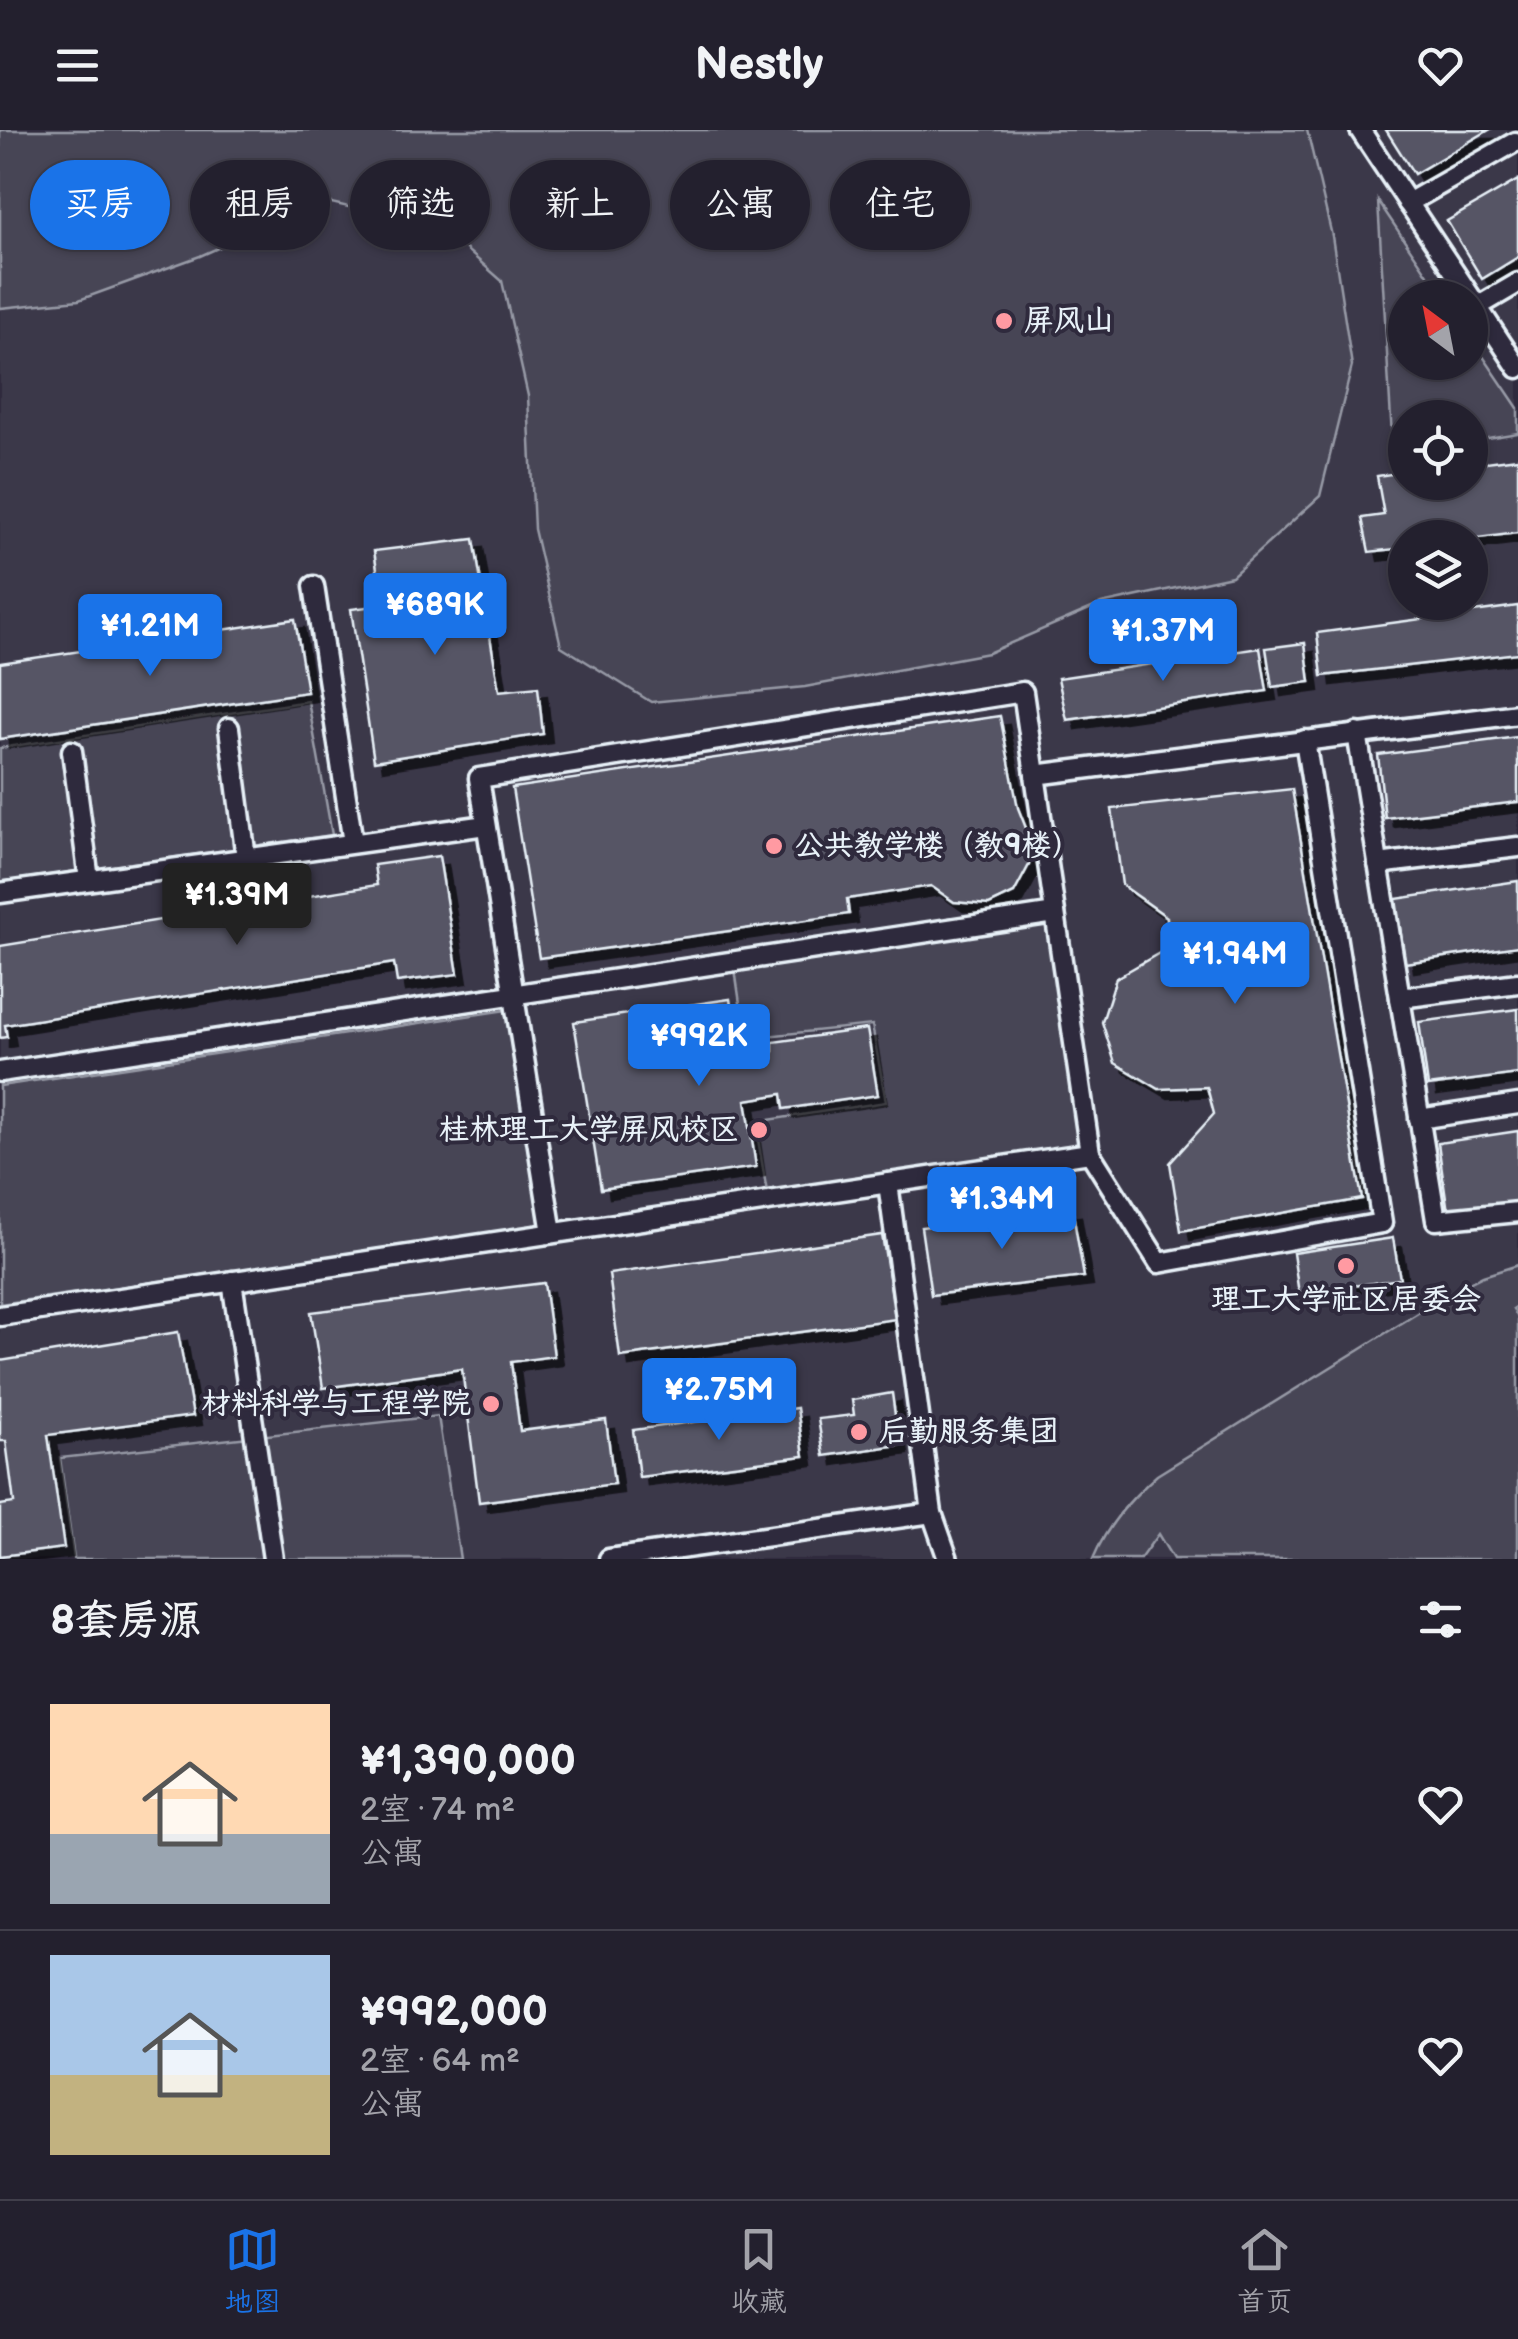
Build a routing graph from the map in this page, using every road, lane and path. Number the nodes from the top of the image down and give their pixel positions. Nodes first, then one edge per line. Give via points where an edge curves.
1 (1360, 130) edge
2 (1515, 142) dead end
3 (1408, 203) junction
4 (1459, 280) edge
5 (1518, 283) edge
6 (1488, 301) edge
7 (1488, 323) edge
8 (1518, 368) edge
9 (314, 586) dead end
10 (1518, 714) edge
11 (228, 728) dead end
12 (1357, 734) junction
13 (1305, 740) junction
14 (72, 750) dead end
15 (1035, 774) junction
16 (486, 825) junction
17 (353, 843) junction
18 (1518, 847) edge
19 (246, 858) junction
20 (1378, 864) junction
21 (89, 880) junction
22 (0, 892) edge
23 (1055, 913) junction
24 (1518, 983) edge
25 (513, 995) junction
26 (1400, 998) junction
27 (0, 1072) edge
28 (1518, 1104) edge
29 (1419, 1118) junction
30 (1090, 1153) junction
31 (888, 1183) junction
32 (1518, 1212) edge
33 (552, 1234) junction
34 (232, 1281) junction
35 (0, 1316) edge
36 (932, 1513) junction
37 (273, 1559) edge
38 (609, 1559) edge
39 (948, 1559) edge

1 - 3 lane
2 - 3 lane
3 - 4 lane
5 - 6 lane
7 - 8 lane
9 - 17 lane
10 - 12 lane
11 - 19 lane
12 - 13 lane
12 - 20 lane
13 - 15 lane
13 - 30 lane via 1382,1223 1159,1263
14 - 21 lane
15 - 16 lane via 1024,692 478,778
15 - 23 lane
16 - 17 lane
16 - 25 lane
17 - 19 lane
18 - 20 lane
19 - 21 lane
20 - 26 lane
21 - 22 lane
23 - 25 lane
23 - 30 lane
24 - 26 lane
25 - 27 lane
25 - 33 lane
26 - 29 lane
28 - 29 lane
29 - 32 lane via 1436,1220
30 - 31 lane
31 - 33 lane
31 - 36 lane
33 - 34 lane
34 - 35 lane
34 - 37 lane
36 - 38 lane
36 - 39 lane

